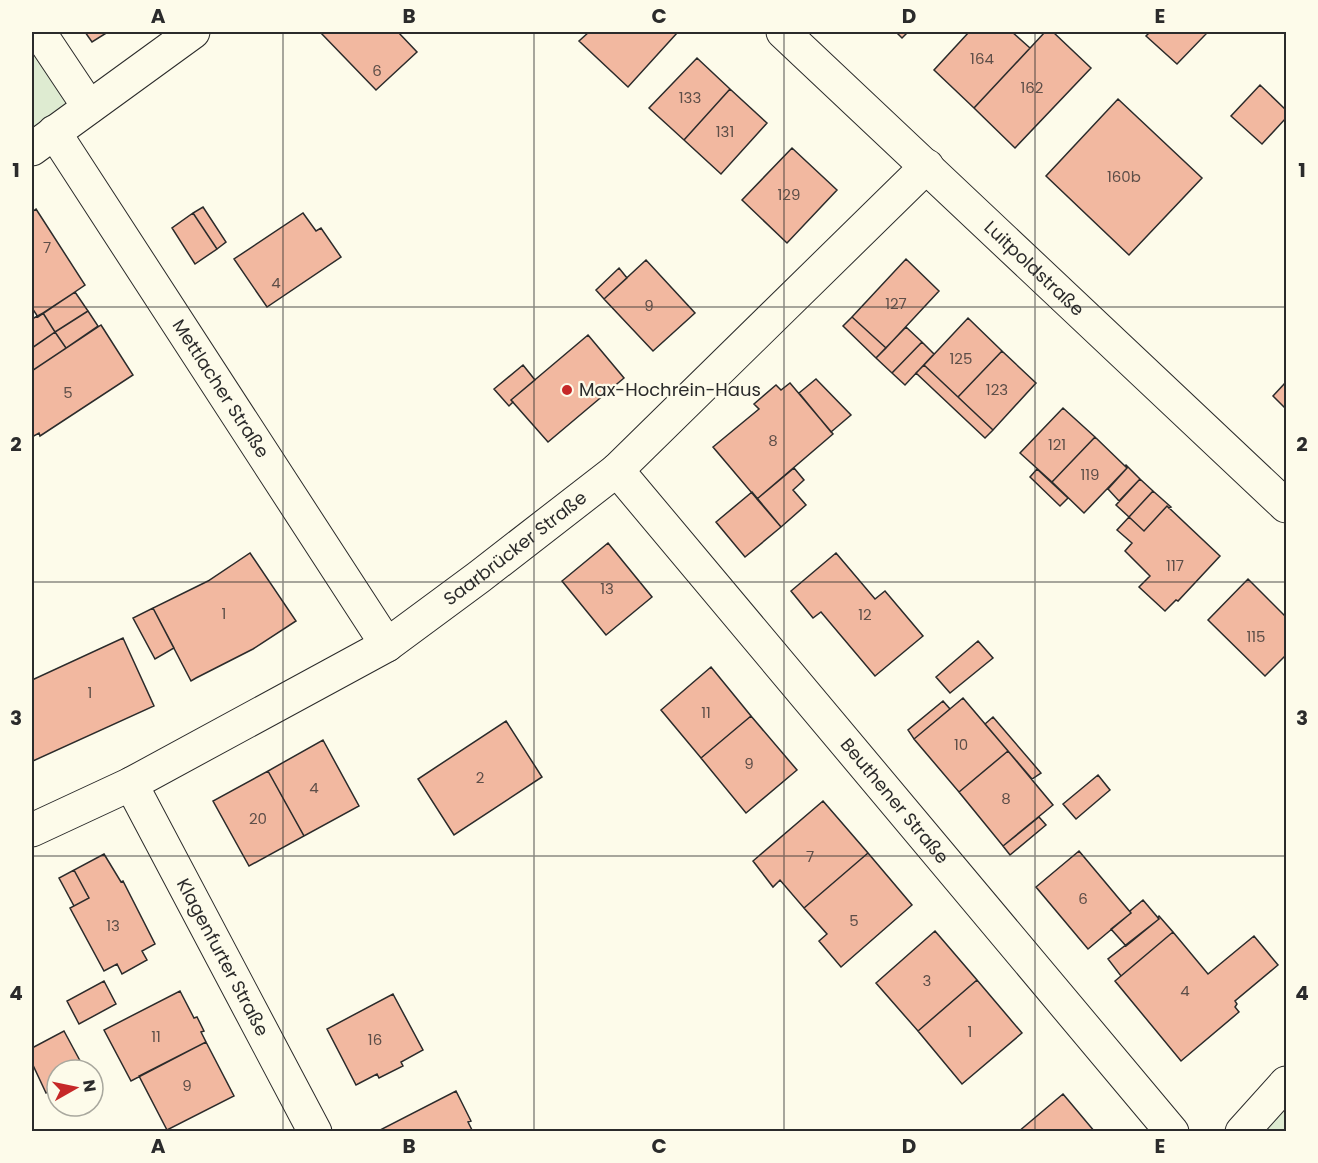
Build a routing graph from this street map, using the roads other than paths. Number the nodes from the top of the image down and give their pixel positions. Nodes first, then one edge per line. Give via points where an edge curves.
1 (39, 32) edge
2 (193, 32) edge
3 (783, 32) edge
4 (89, 107) junction
5 (43, 140) edge
6 (927, 166) junction
7 (617, 470) junction
8 (1287, 506) edge
9 (387, 645) junction
10 (131, 784) junction
11 (32, 830) edge
12 (1287, 1083) edge
13 (315, 1131) edge
14 (1172, 1131) edge
15 (1242, 1131) edge

1 - 4 street
2 - 4 street
3 - 6 street, Luitpoldstraße
4 - 5 street
5 - 9 street, Mettlacher Straße
6 - 7 street, Saarbrücker Straße
6 - 8 street, Luitpoldstraße
7 - 9 street, Saarbrücker Straße
7 - 14 street, Beuthener Straße
9 - 10 street, Saarbrücker Straße
10 - 11 street, Saarbrücker Straße
10 - 13 street, Klagenfurter Straße
12 - 15 street

